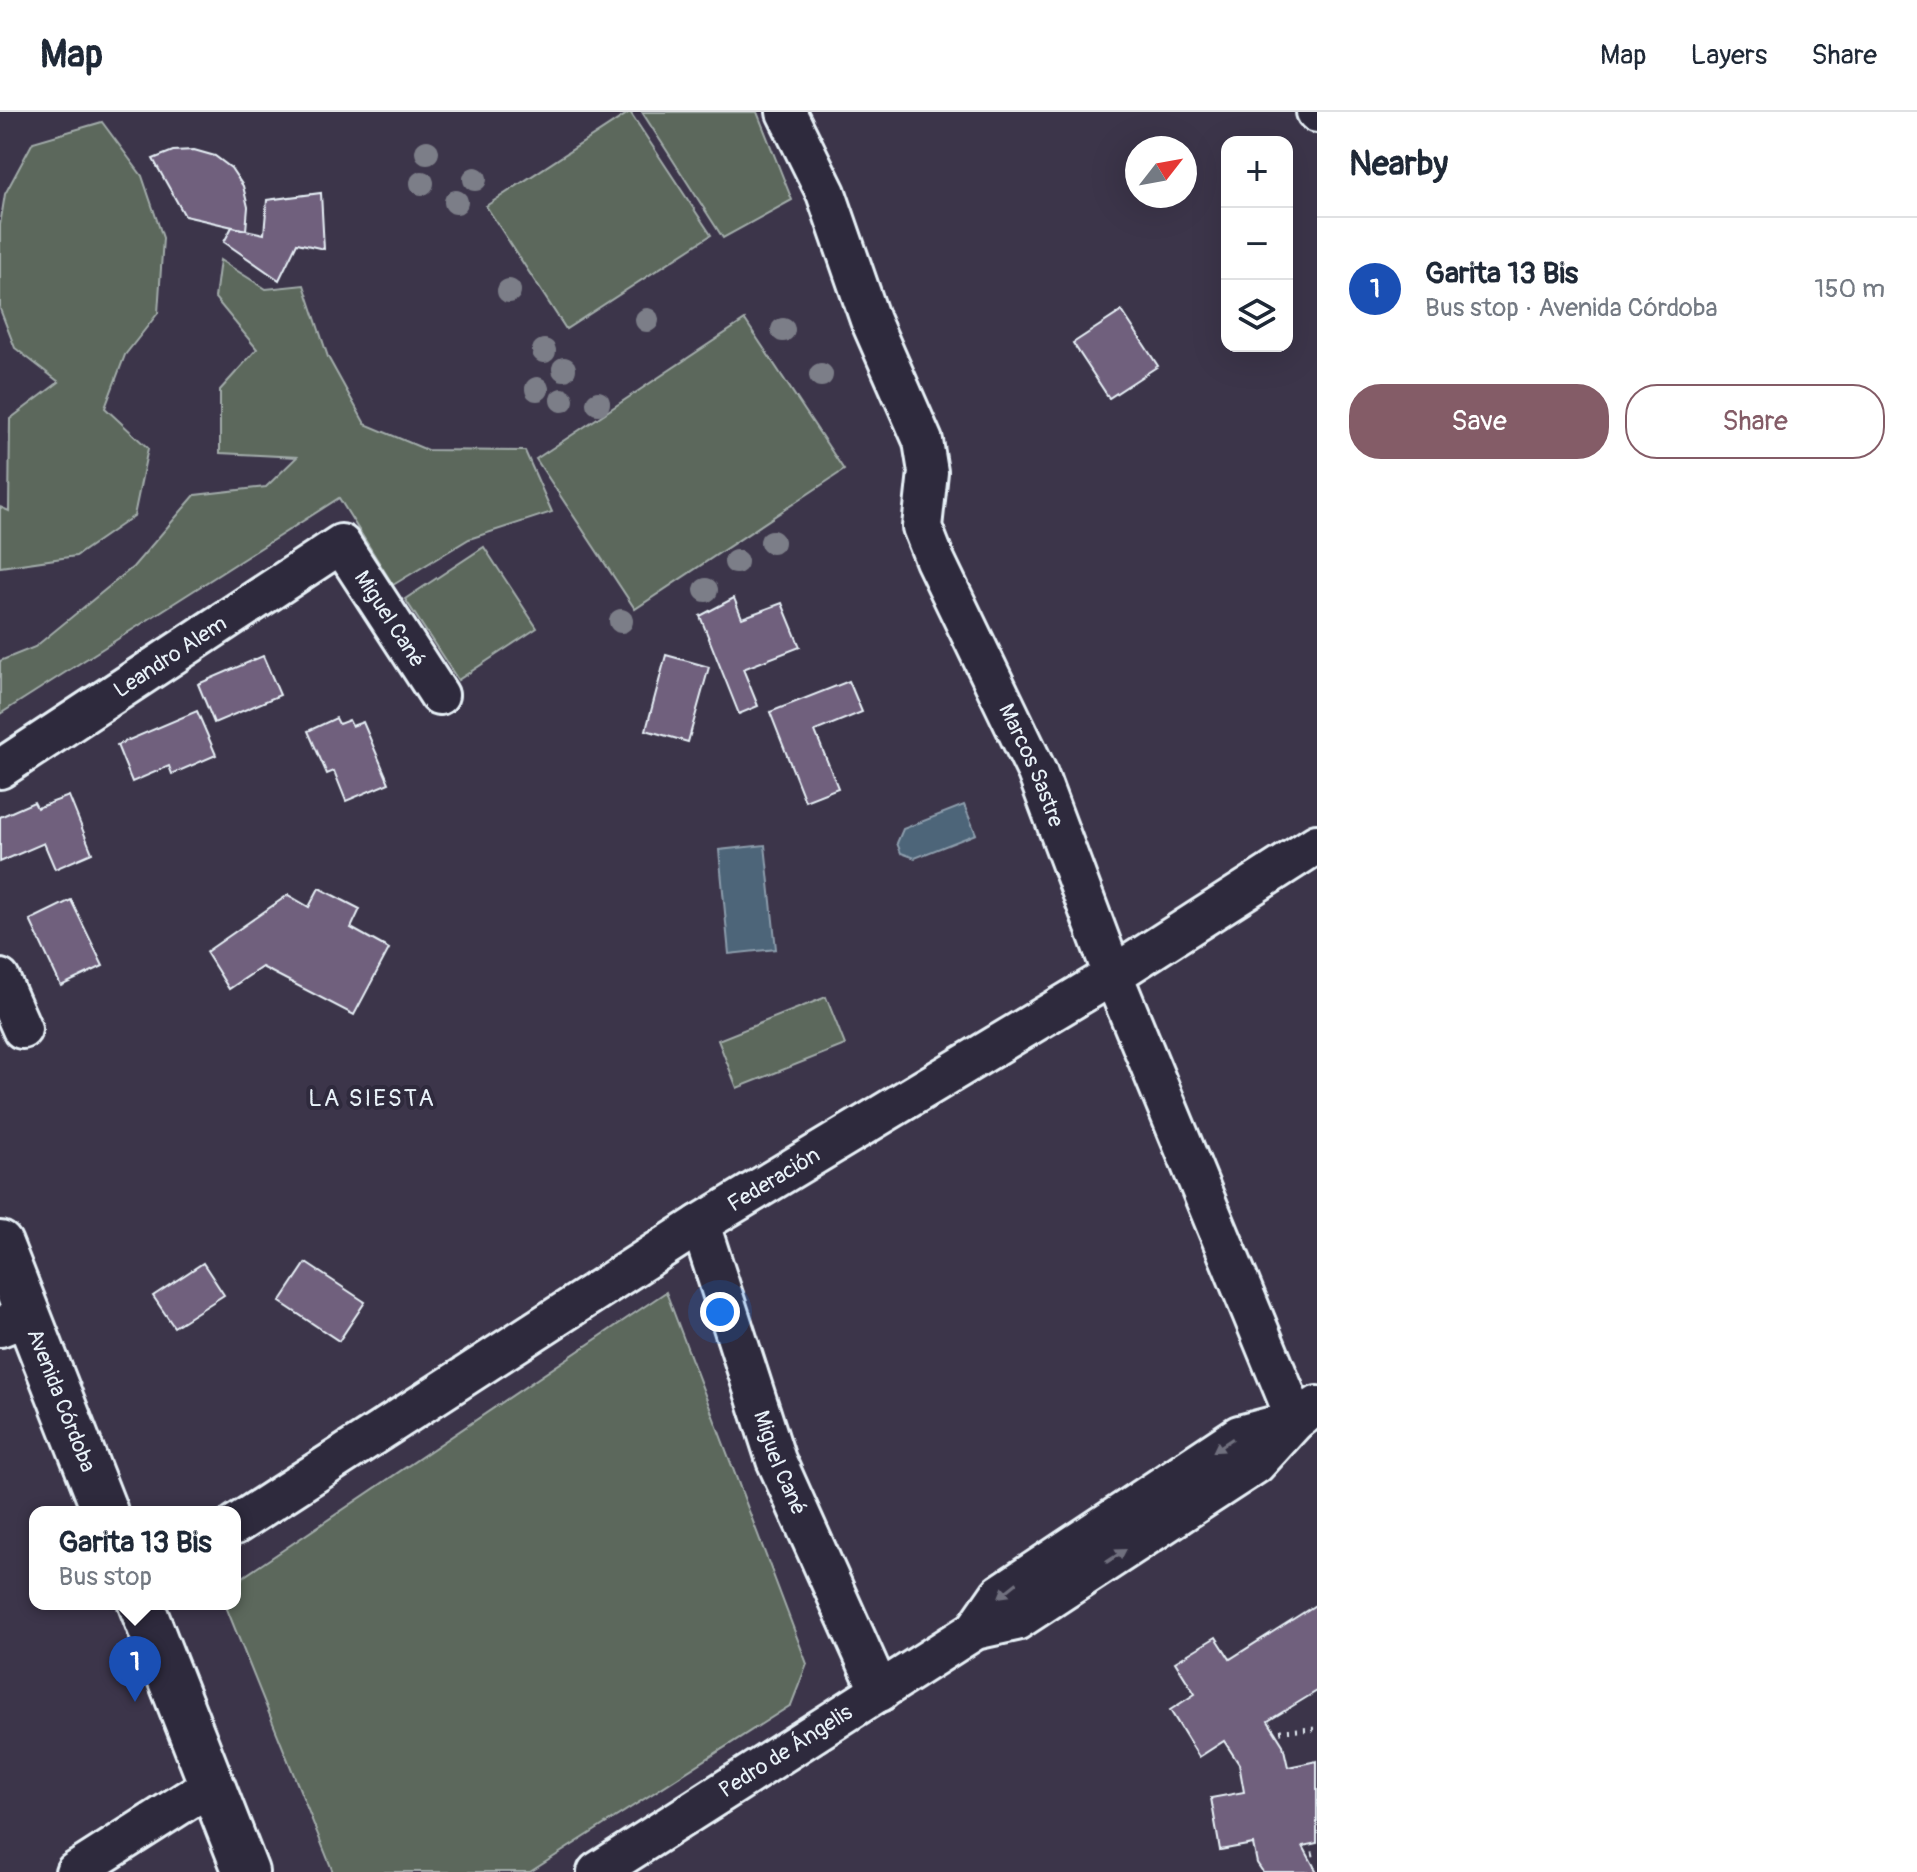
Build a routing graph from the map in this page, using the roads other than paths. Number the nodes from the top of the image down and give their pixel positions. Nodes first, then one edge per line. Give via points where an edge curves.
1 (786, 112) edge
2 (341, 544) joint
3 (439, 695) dead end
4 (0, 769) edge
5 (1317, 844) edge
6 (1113, 975) junction
7 (0, 979) edge
8 (22, 1029) dead end
9 (700, 1224) junction
10 (0, 1244) edge
11 (14, 1322) edge
12 (1307, 1413) edge
13 (102, 1506) edge
14 (241, 1521) edge
15 (143, 1610) edge
16 (880, 1692) junction
17 (211, 1785) junction
18 (75, 1872) edge
19 (246, 1872) edge
20 (597, 1872) edge

1 - 6 street, Marcos Sastre via 826,193 870,320 923,441 928,472 922,527 1037,772
2 - 3 street, Miguel Cané
2 - 4 street, Leandro Alem
5 - 6 street, Federación
6 - 9 street, Federación
6 - 12 street, Marcos Sastre
7 - 8 street
9 - 14 street, Federación
9 - 16 street, Miguel Cané via 776,1460
10 - 11 main road, Avenida Córdoba
11 - 13 main road, Avenida Córdoba
12 - 16 street, Pedro de Ángelis via 1239,1435 1000,1594 975,1630
15 - 17 main road
16 - 20 street, Pedro de Ángelis
17 - 18 street
17 - 19 main road

